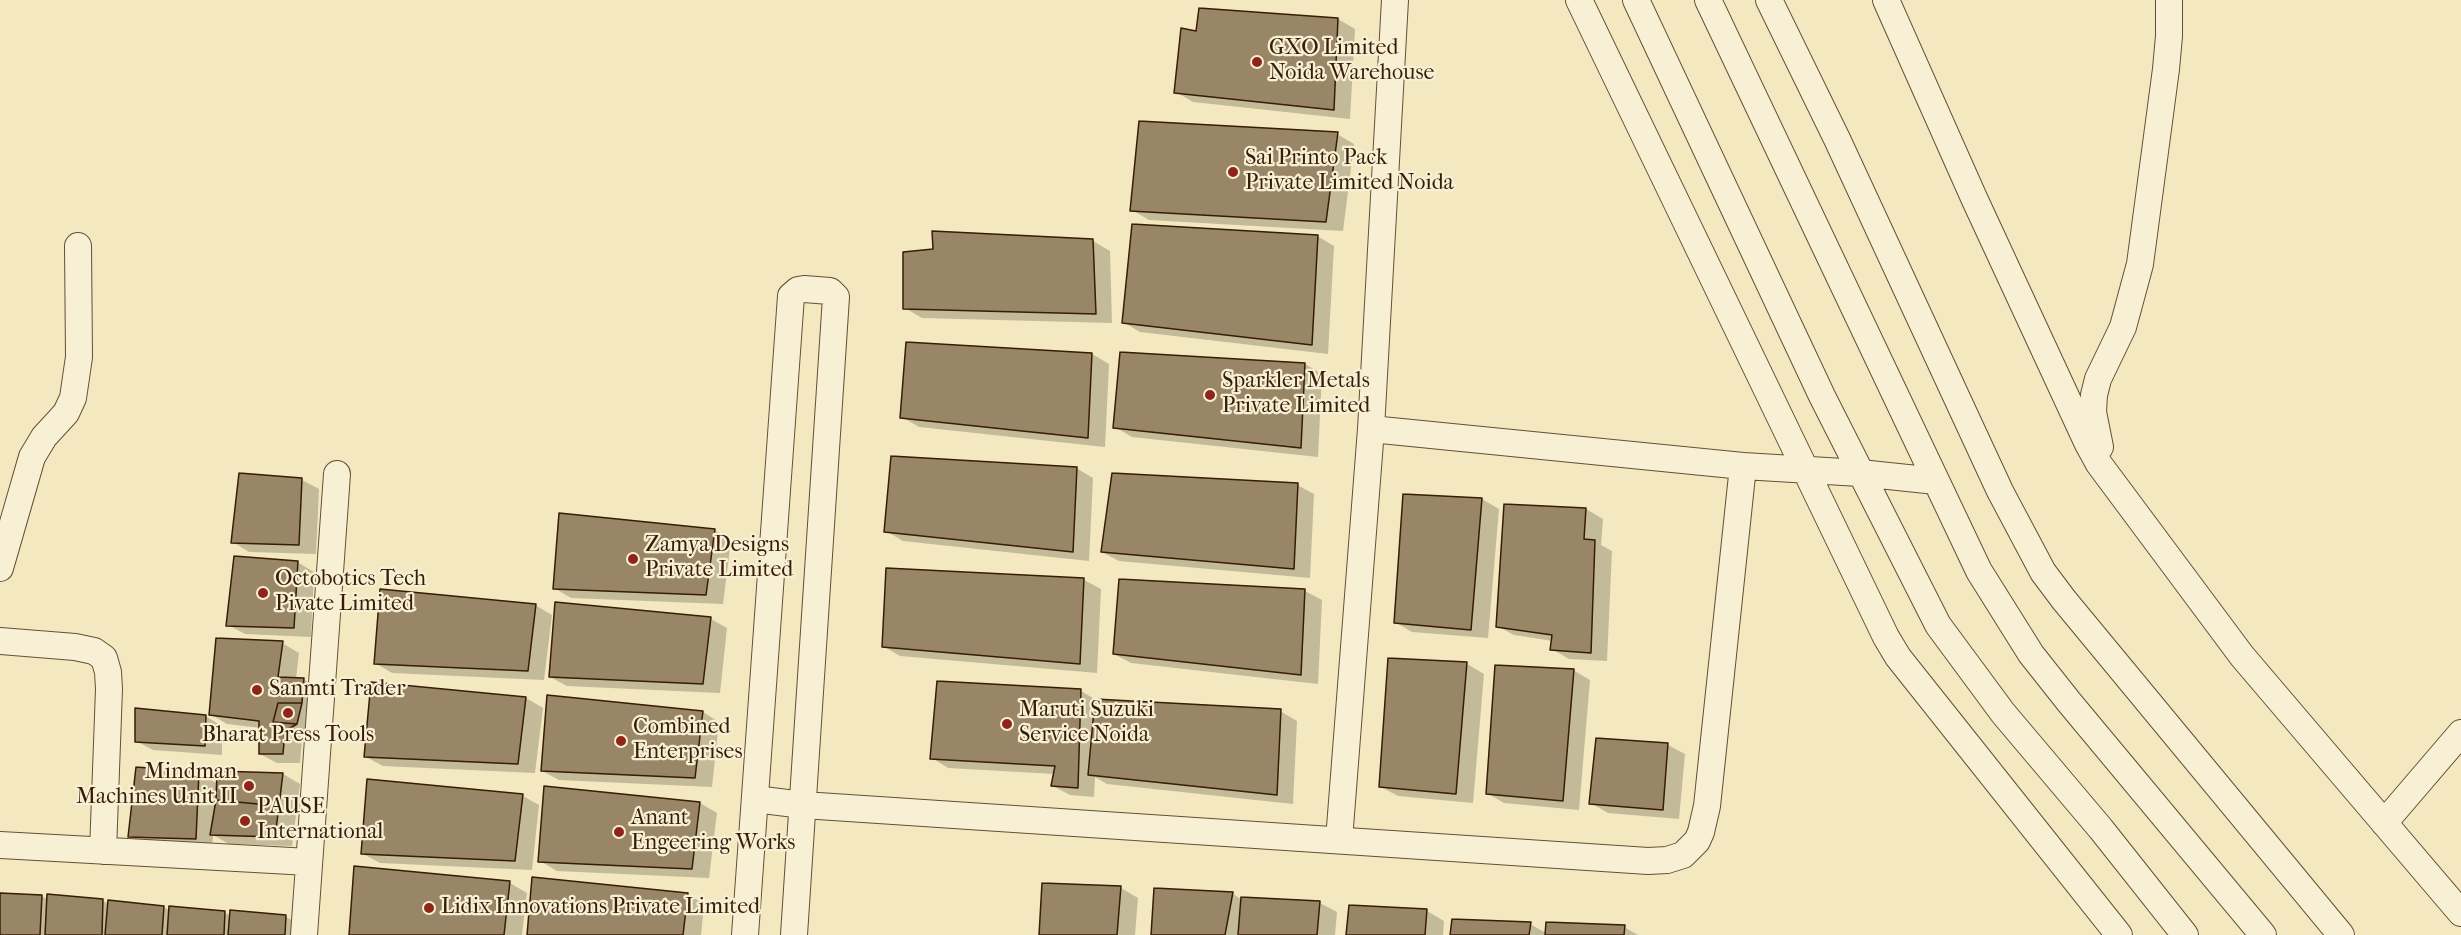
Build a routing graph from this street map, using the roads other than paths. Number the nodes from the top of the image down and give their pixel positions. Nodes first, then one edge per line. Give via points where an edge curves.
1 (1395, 0) edge
2 (1579, 0) edge
3 (1636, 0) edge
4 (1708, 0) edge
5 (1769, 0) edge
6 (1886, 0) edge
7 (2169, 0) edge
8 (78, 246) dead end
9 (1371, 429) junction
10 (1743, 466) junction
11 (1804, 470) junction
12 (1860, 473) junction
13 (337, 474) dead end
14 (2109, 477) junction
15 (1936, 481) junction
16 (0, 568) edge
17 (0, 641) edge
18 (2461, 733) edge
19 (755, 799) junction
20 (803, 805) junction
21 (2384, 823) junction
22 (1339, 840) junction
23 (0, 846) edge
24 (103, 851) junction
25 (309, 862) junction
26 (2461, 913) edge
27 (304, 935) edge
28 (745, 935) edge
29 (794, 935) edge
30 (2119, 935) edge
31 (2186, 935) edge
32 (2263, 935) edge
33 (2341, 935) edge

1 - 9 street
2 - 11 street
3 - 12 street
4 - 15 street
5 - 33 street via 2000,491 2043,572
6 - 14 street via 2078,424
7 - 14 street via 2166,69 2140,264 2123,327 2097,379 2094,395 2096,433
8 - 16 street via 79,357 73,398 32,458
9 - 10 street
9 - 22 street
10 - 11 street
10 - 22 street via 1707,806 1697,841 1683,855 1648,861
11 - 12 street
11 - 30 street via 1875,618 1898,657
12 - 15 street
12 - 31 street via 1938,625 2003,713
13 - 25 street
14 - 21 street via 2242,656
15 - 32 street via 1979,571 2031,654
17 - 24 street via 75,647 104,658 109,689
18 - 21 street
19 - 20 street
19 - 20 street via 791,296 804,289 830,291 836,297
19 - 28 street
20 - 22 street
20 - 29 street
21 - 26 street
23 - 24 street
24 - 25 street
25 - 27 street

